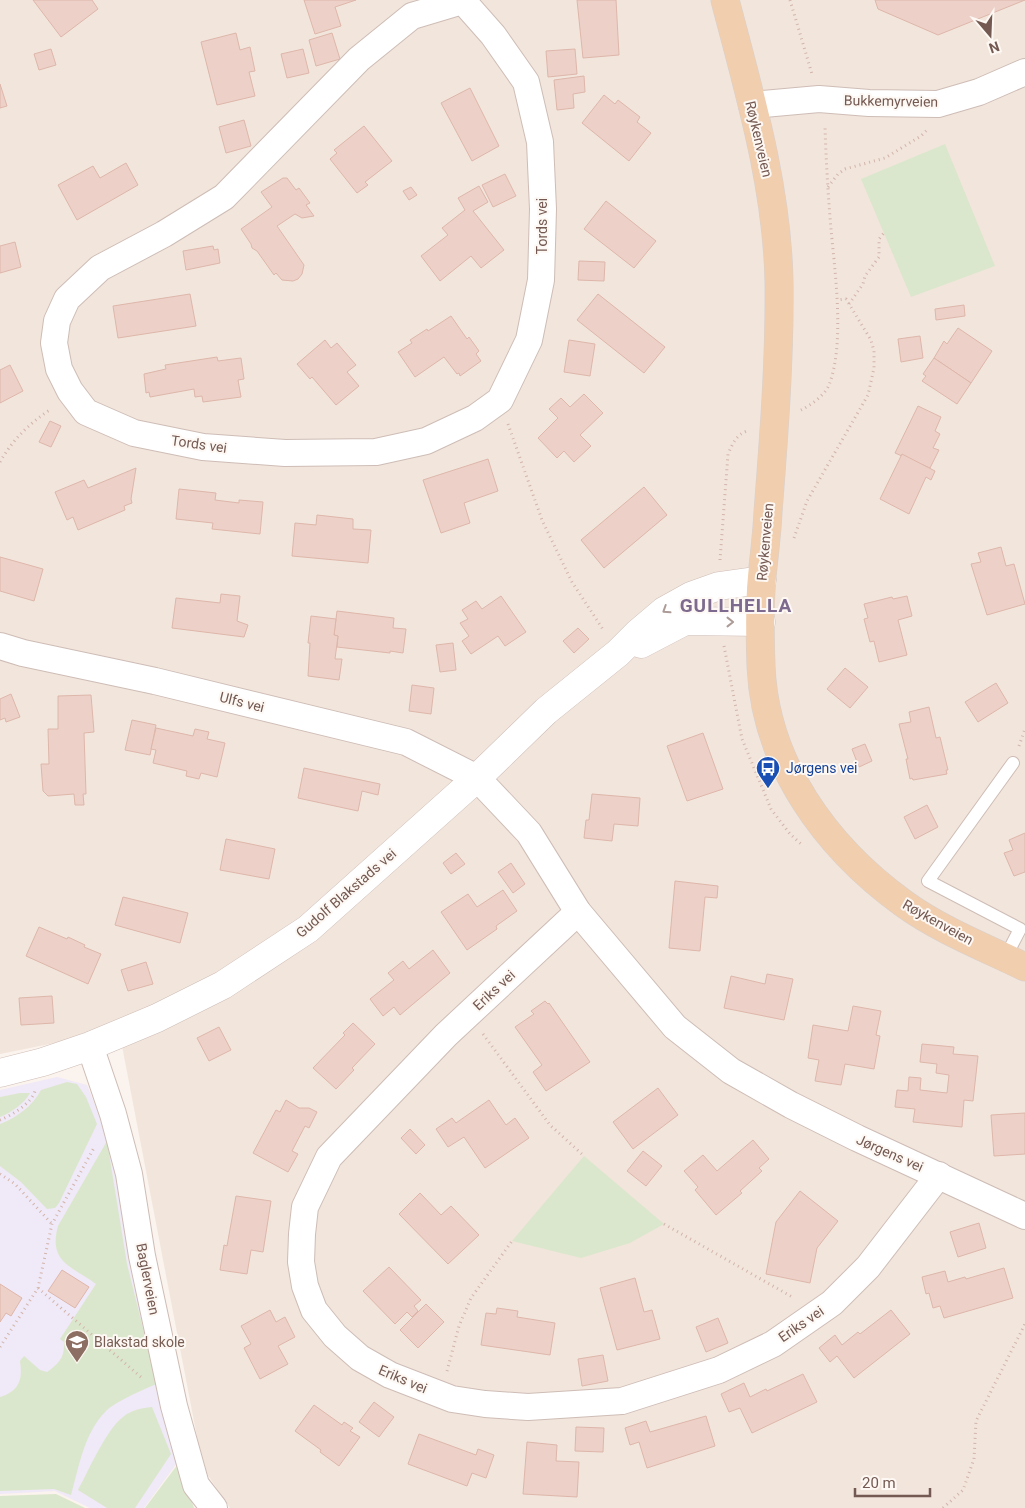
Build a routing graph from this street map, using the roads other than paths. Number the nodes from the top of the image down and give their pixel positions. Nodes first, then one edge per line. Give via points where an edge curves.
1 (462, 0) edge
2 (725, 0) edge
3 (1025, 72) edge
4 (752, 105) junction
5 (762, 580) junction
6 (761, 622) junction
7 (612, 643) junction
8 (0, 646) edge
9 (1013, 763) dead end
10 (477, 778) junction
11 (578, 912) junction
12 (1015, 962) edge
13 (90, 1046) junction
14 (0, 1073) edge
15 (939, 1175) junction
16 (1025, 1216) edge
17 (214, 1508) edge

1 - 1 street, Tords vei via 493,35 526,82 540,142 543,210 541,280 529,340 500,400 475,418 426,442 376,452 285,453 203,447 134,433 86,412 59,369 54,343 57,321 67,300 100,268 224,197 359,60 412,16
2 - 4 main road, Røykenveien
3 - 4 street, Bukkemyrveien via 979,92 938,104 819,99
4 - 5 main road, Røykenveien via 769,179 779,279 777,379
5 - 6 main road, Røykenveien
5 -> 7 street, Gudolf Blakstads vei via 719,586 691,596 664,611 638,633
7 -> 6 street, Gudolf Blakstads vei via 645,643 686,621
6 - 12 main road, Røykenveien via 761,667 771,725 794,782 832,839 852,860 919,914
7 - 10 street, Gudolf Blakstads vei
8 - 10 street, Ulfs vei via 406,742
9 - 12 lane via 928,881 1020,929
10 - 11 street, Jørgens vei via 529,833
10 - 13 street, Gudolf Blakstads vei via 308,929 223,985
11 - 15 street, Jørgens vei via 675,1027 731,1071 840,1130
11 - 15 street, Eriks vei via 446,1035 329,1157 305,1207 301,1262 314,1310 334,1336 360,1358 382,1371 440,1394 485,1404 528,1407 622,1401 719,1370 773,1344 832,1303 868,1267
13 - 14 street, Gudolf Blakstads vei
13 - 17 street, Baglerveien via 129,1174 142,1256 174,1406 196,1485
15 - 16 street, Jørgens vei

